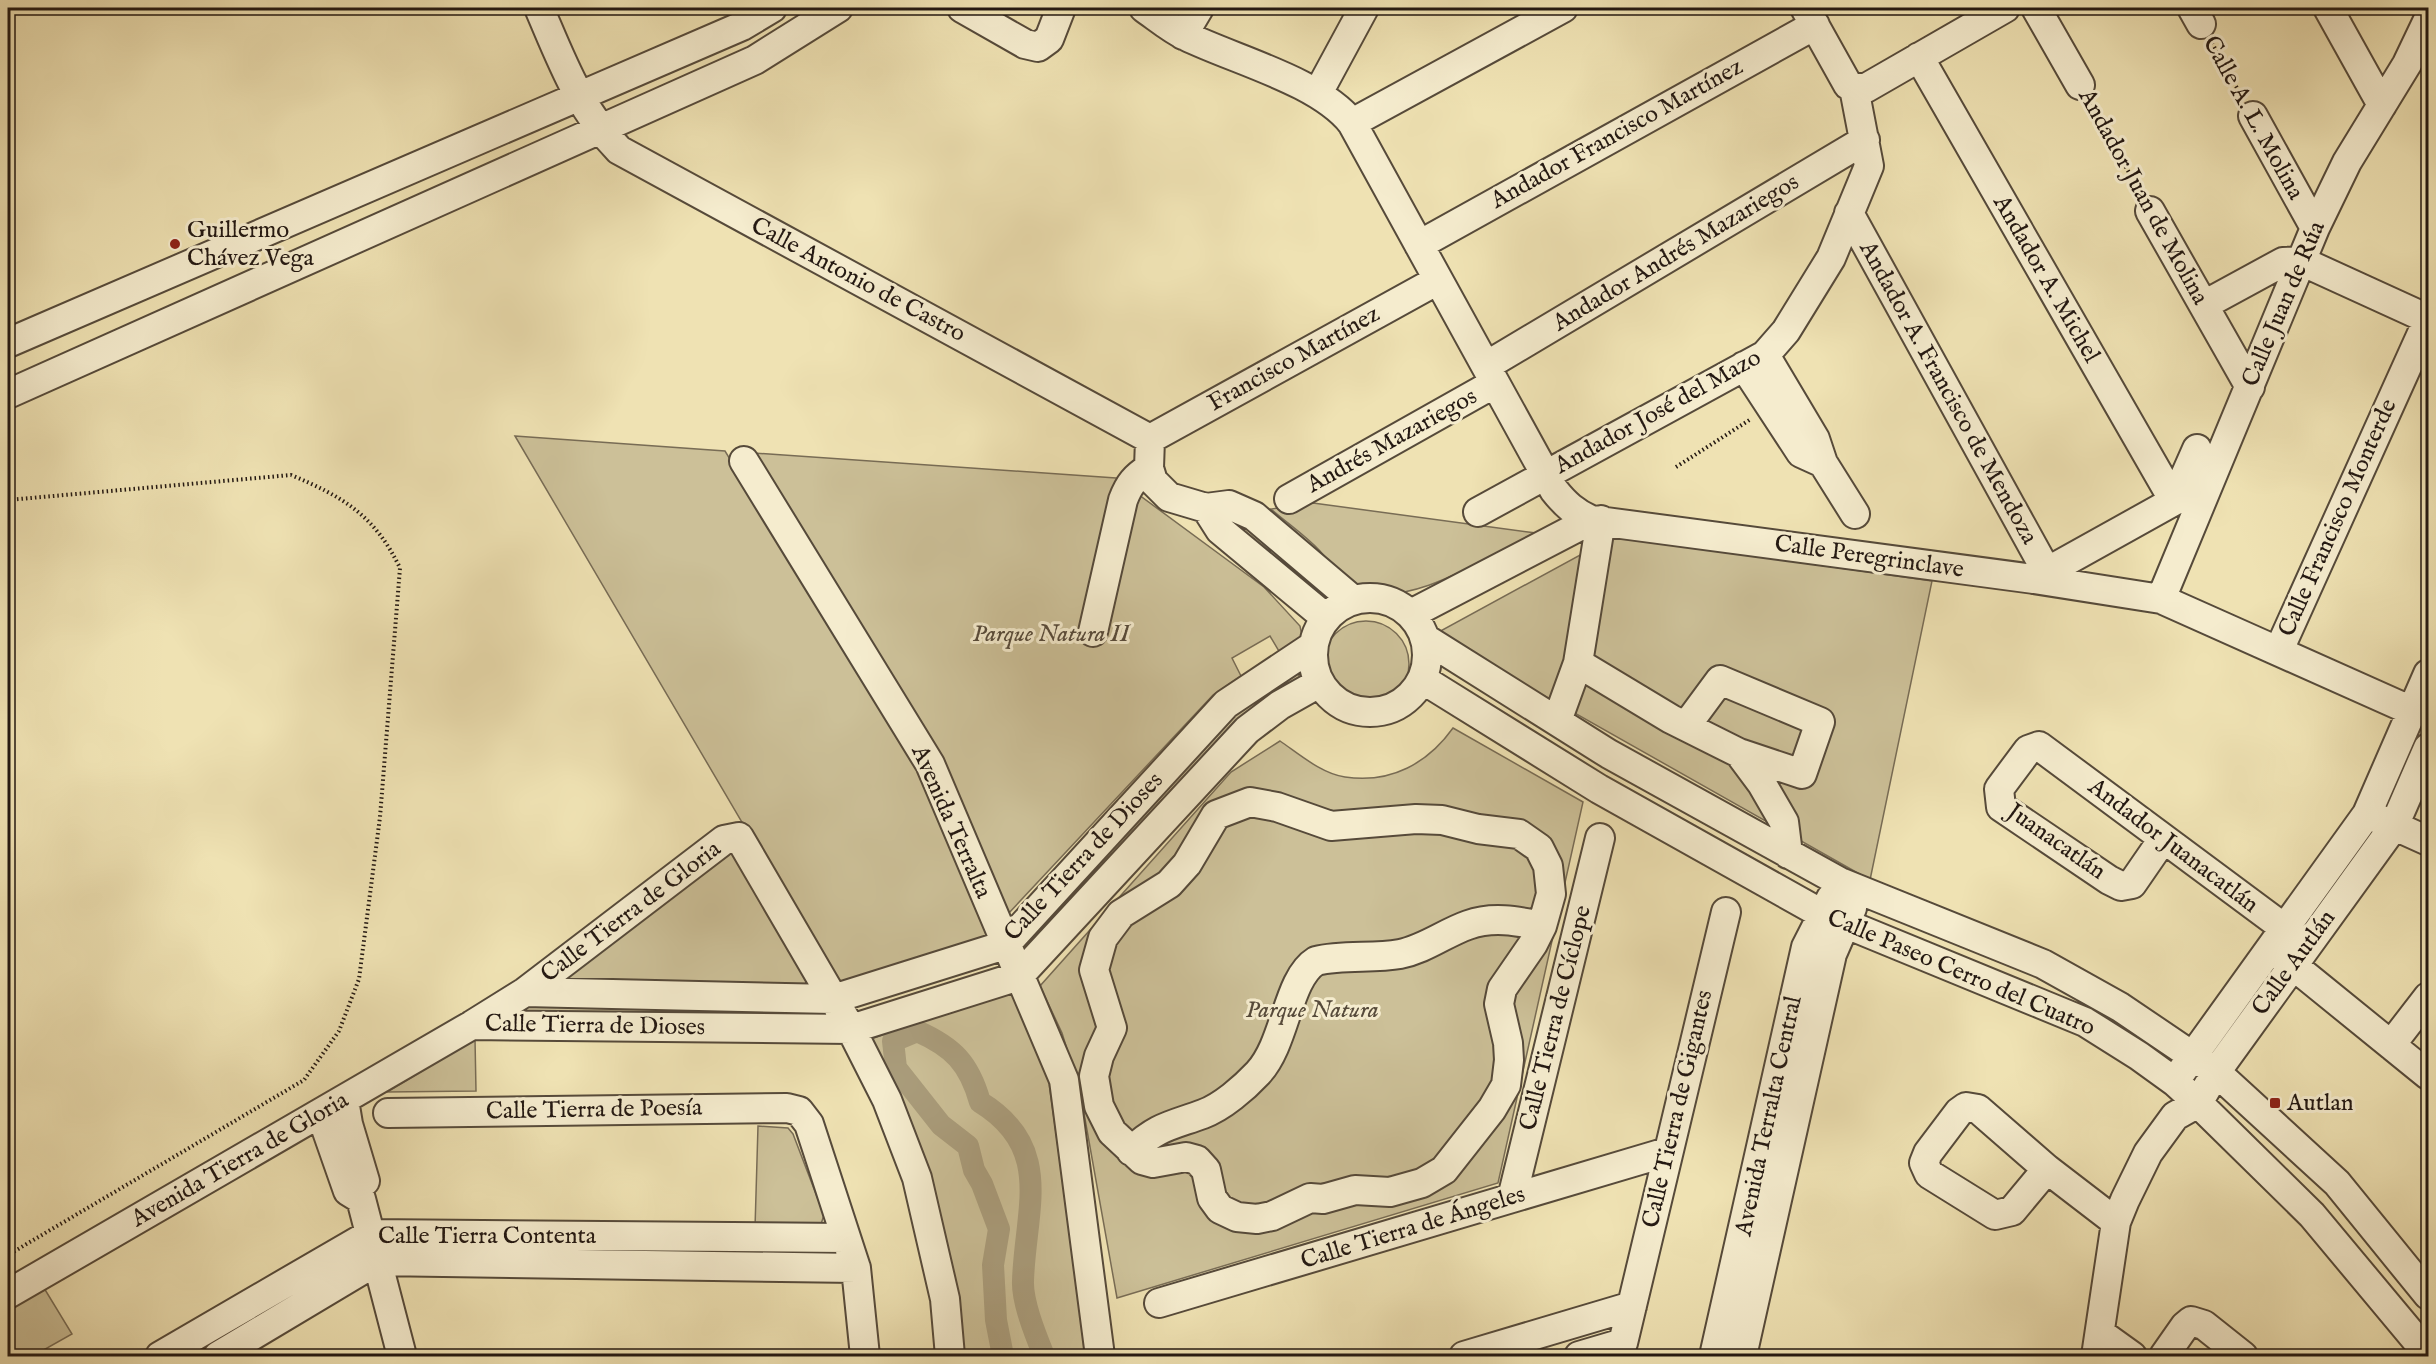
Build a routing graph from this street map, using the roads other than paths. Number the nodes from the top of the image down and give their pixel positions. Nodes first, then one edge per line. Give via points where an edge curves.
1 (539, 8) edge
2 (772, 8) edge
3 (838, 8) edge
4 (962, 8) edge
5 (1061, 8) edge
6 (1144, 8) edge
7 (1199, 8) edge
8 (1364, 8) edge
9 (1563, 8) edge
10 (2005, 8) edge
11 (2036, 8) edge
12 (2328, 8) edge
13 (1810, 16) edge
14 (733, 18) edge
15 (2428, 20) edge
16 (1183, 35) junction
17 (1919, 57) junction
18 (2080, 85) road end
19 (1854, 88) junction
20 (1318, 93) junction
21 (579, 98) junction
22 (2382, 105) junction
23 (2253, 116) road end
24 (1352, 123) junction
25 (598, 129) junction
26 (1865, 140) junction
27 (2150, 211) road end
28 (1849, 213) junction
29 (2315, 228) junction
30 (1419, 245) junction
31 (2298, 271) junction
32 (1438, 280) junction
33 (2204, 305) junction
34 (2428, 320) edge
35 (8, 343) edge
36 (1754, 360) junction
37 (1491, 374) junction
38 (2250, 387) junction
39 (8, 394) edge
40 (1150, 439) junction
41 (2197, 449) dead end
42 (744, 461) dead end
43 (1823, 463) junction
44 (1149, 468) junction
45 (1545, 475) junction
46 (1290, 499) dead end
47 (2174, 501) junction
48 (1206, 508) junction
49 (1478, 512) dead end
50 (1855, 514) dead end
51 (1596, 520) junction
52 (2040, 575) junction
53 (2162, 599) junction
54 (1353, 600) junction
55 (1411, 614) junction
56 (1326, 618) junction
57 (1093, 632) dead end
58 (1426, 639) junction
59 (1312, 646) junction
60 (2279, 650) junction
61 (1578, 663) junction
62 (2428, 674) edge
63 (1422, 679) junction
64 (1319, 683) junction
65 (2412, 711) junction
66 (1557, 721) junction
67 (1686, 726) junction
68 (2039, 746) joint
69 (2428, 748) edge
70 (1739, 753) junction
71 (1609, 754) junction
72 (1599, 789) junction
73 (2367, 814) junction
74 (2394, 826) junction
75 (1600, 838) dead end
76 (2163, 839) junction
77 (2428, 840) edge
78 (1788, 854) junction
79 (1850, 886) junction
80 (1726, 912) dead end
81 (1833, 919) junction
82 (1542, 926) junction
83 (2276, 938) junction
84 (1005, 945) junction
85 (2300, 955) junction
86 (1019, 976) junction
87 (525, 992) junction
88 (2428, 997) edge
89 (833, 999) junction
90 (472, 1024) junction
91 (850, 1029) junction
92 (2391, 1045) junction
93 (2191, 1056) junction
94 (2216, 1072) junction
95 (2428, 1075) edge
96 (2175, 1082) junction
97 (332, 1107) junction
98 (2186, 1109) junction
99 (388, 1113) dead end
100 (1131, 1151) junction
101 (1667, 1152) junction
102 (2048, 1169) dead end
103 (1512, 1198) junction
104 (2116, 1222) junction
105 (370, 1234) junction
106 (845, 1238) junction
107 (377, 1261) junction
108 (856, 1268) junction
109 (1747, 1277) junction
110 (8, 1294) edge
111 (2428, 1295) edge
112 (1159, 1303) dead end
113 (1632, 1306) junction
114 (2098, 1345) edge
115 (2428, 1354) edge
116 (160, 1356) edge
117 (218, 1356) edge
118 (402, 1356) edge
119 (865, 1356) edge
120 (951, 1356) edge
121 (1100, 1356) edge
122 (1464, 1356) edge
123 (1579, 1356) edge
124 (1714, 1356) edge
125 (1742, 1356) edge
126 (2132, 1356) edge
127 (2164, 1356) edge
128 (2243, 1356) edge

1 - 21 street, Calle Antonio de Castro
2 - 14 street
3 - 25 street via 755,60
4 - 5 street via 1025,44 1038,47 1049,39
6 - 16 street, Calle Peregrinclave
7 - 16 street
8 - 20 street
9 - 24 street
10 - 17 street
11 - 18 street, Andador Juan de Molina
12 - 22 street
13 - 19 street via 1848,85
13 - 30 street, Andador Francisco Martínez
14 - 21 street
15 - 22 street, Calle Juan de Rúa
16 - 20 street, Calle Peregrinclave
17 - 19 street via 1866,88
17 - 47 street, Andador A. Michel
19 - 26 street, Andador José del Mazo
20 - 24 street, Calle Peregrinclave via 1340,107
21 - 25 street, Calle Antonio de Castro
21 - 35 street
22 - 29 street, Calle Juan de Rúa via 2347,162
23 - 29 street, Calle A. L. Molina
24 - 30 street, Calle Peregrinclave
25 - 39 street
25 - 40 street, Calle Antonio de Castro via 619,150 643,164
26 - 28 street, Andador José del Mazo via 1869,166
26 - 37 street, Andador Andrés Mazariegos
27 - 33 street, Andador Juan de Molina
28 - 36 street, Andador José del Mazo via 1831,258 1786,331
28 - 52 street, Andador A. Francisco de Mendoza
29 - 31 street, Calle Juan de Rúa
30 - 32 street, Calle Peregrinclave
31 - 33 street via 2283,262
31 - 34 street
31 - 38 street, Calle Juan de Rúa
32 - 37 street, Calle Peregrinclave
32 - 40 street, Francisco Martínez
33 - 38 street, Andador Juan de Molina
34 - 60 street, Calle Francisco Monterde
36 - 43 street via 1815,439
36 - 43 street via 1771,406 1801,453
36 - 45 street, Andador José del Mazo
37 - 45 street, Calle Peregrinclave
37 - 46 street, Andrés Mazariegos
38 - 53 street, Calle Juan de Rúa
40 - 44 street
41 - 47 street
42 - 84 street, Avenida Terralta via 930,764
43 - 50 street
44 - 48 street via 1153,481 1169,497
44 - 57 street via 1136,476 1123,500
45 - 49 street, Andador José del Mazo
45 - 51 street, Calle Peregrinclave via 1565,504
47 - 52 street
48 - 54 street via 1228,505 1254,516
48 - 56 street via 1220,530
51 - 52 street, Calle Peregrinclave
51 - 55 street
51 - 61 street
52 - 53 street, Calle Peregrinclave
53 - 60 street, Calle Peregrinclave
54 - 55 street via 1374,598 1394,602
54 - 56 street
55 - 58 street
56 - 59 street
58 - 63 street via 1428,659
58 - 66 street, Calle Paseo Cerro del Cuatro
59 - 64 street
59 - 84 street, Calle Tierra de Dioses via 1226,704
60 - 65 street, Calle Peregrinclave
61 - 66 street
61 - 67 street
62 - 65 street, Calle Autlán
63 - 64 street via 1410,697 1392,708 1372,713 1351,710 1332,700
63 - 72 street, Calle Paseo Cerro del Cuatro
64 - 86 street, Calle Tierra de Dioses via 1247,730
65 - 73 street, Calle Autlán
66 - 71 street, Calle Paseo Cerro del Cuatro
67 - 70 street
67 - 70 street via 1720,680 1820,722 1802,774
68 - 76 street, Andador Juanacatlán
68 - 76 street, Juanacatlán via 2028,750 1999,789 2001,807 2121,886 2132,884
69 - 74 street, Calle Autlán
70 - 78 street via 1784,822
71 - 72 street
71 - 78 street, Calle Paseo Cerro del Cuatro
72 - 81 street, Calle Paseo Cerro del Cuatro
73 - 74 street
73 - 83 street, Calle Autlán
74 - 77 street
74 - 85 street, Calle Autlán
75 - 103 street, Calle Tierra de Cíclope
76 - 83 street, Andador Juanacatlán
78 - 79 street, Calle Paseo Cerro del Cuatro
79 - 81 street, Avenida Terralta Central
79 - 93 street, Calle Paseo Cerro del Cuatro via 2043,964 2120,1007
80 - 101 street, Calle Tierra de Gigantes
81 - 96 street, Calle Paseo Cerro del Cuatro via 2085,1023
81 - 109 street, Avenida Terralta Central via 1806,947
82 - 100 street via 1487,920 1414,951 1316,961 1300,978 1282,1033 1258,1073 1223,1103 1204,1114 1165,1125
82 - 100 street via 1502,989 1499,1004 1508,1043 1506,1085 1492,1109 1436,1177 1390,1192 1355,1190 1323,1199 1310,1198 1257,1219 1237,1217 1220,1209 1212,1198 1206,1170 1197,1160 1186,1157 1153,1163
82 - 100 street via 1552,885 1548,866 1539,848 1520,834 1429,819 1330,826 1250,802 1216,815 1181,870 1169,884 1121,914 1095,957 1094,970 1112,1028 1094,1076 1099,1106 1112,1132
83 - 85 street, Andador Juanacatlán
83 - 93 street, Calle Autlán
84 - 86 street, Avenida Terralta
84 - 89 street, Calle Tierra de Dioses
85 - 92 street, Andador Juanacatlán
85 - 94 street, Calle Autlán
86 - 91 street, Calle Tierra de Dioses
86 - 121 street, Avenida Terralta via 1064,1080
87 - 89 street, Calle Tierra de Dioses
87 - 89 street, Calle Tierra de Gloria via 724,840 738,837
87 - 90 street, Calle Tierra de Dioses
88 - 92 street
89 - 91 street
90 - 91 street, Calle Tierra de Dioses
90 - 97 street, Avenida Tierra de Gloria
91 - 120 street via 887,1100 918,1179 945,1299
92 - 95 street, Andador Juanacatlán
93 - 94 street, Calle Paseo Cerro del Cuatro
93 - 96 street, Calle Autlán
94 - 98 street, Calle Autlán
94 - 111 street, Calle Paseo Cerro del Cuatro via 2337,1184
96 - 98 street, Calle Paseo Cerro del Cuatro
97 - 105 street via 348,1124 367,1187 361,1199
97 - 110 street, Avenida Tierra de Gloria
98 - 104 street, Calle Autlán via 2148,1153
98 - 115 street, Calle Paseo Cerro del Cuatro via 2312,1215
99 - 106 street, Calle Tierra de Poesía via 788,1108 799,1111 809,1124
101 - 103 street, Calle Tierra de Ángeles
101 - 113 street, Calle Tierra de Gigantes
102 - 104 street
103 - 112 street, Calle Tierra de Ángeles
104 - 114 street, Calle Autlán
105 - 106 street, Calle Tierra Contenta
105 - 107 street
105 - 116 street, Calle Tierra Contenta
106 - 108 street
107 - 108 street, Calle Tierra Contenta
107 - 117 street, Calle Tierra Contenta
107 - 118 street
108 - 119 street
109 - 124 street, Avenida Terralta Central
109 - 125 street, Avenida Terralta Central
113 - 122 street
113 - 123 street, Calle Tierra de Gigantes via 1623,1343
114 - 126 street
127 - 128 street via 2192,1321 2204,1325

